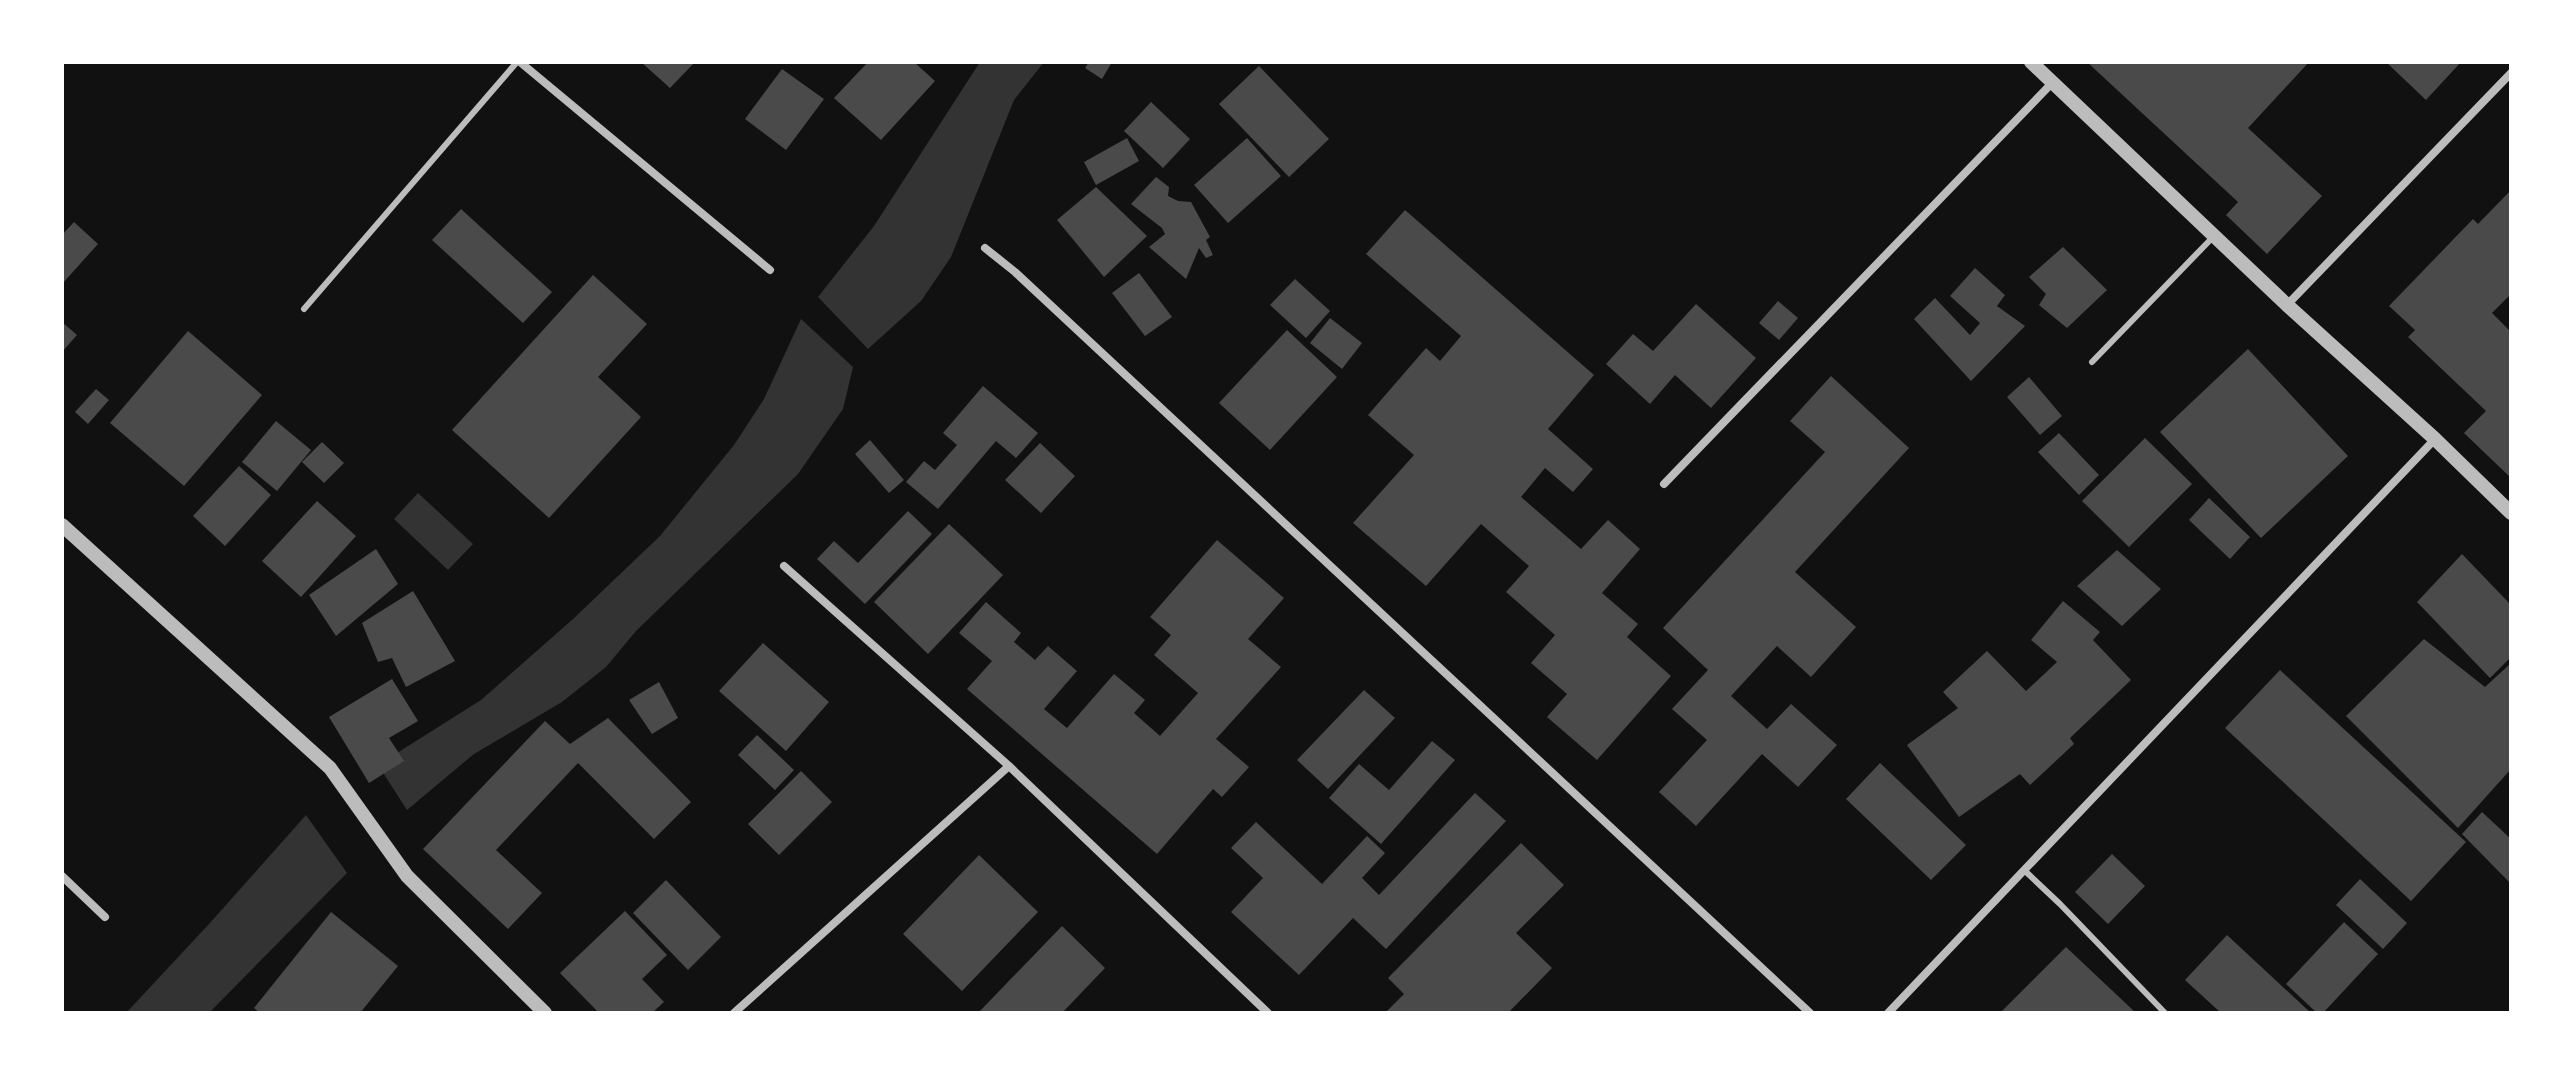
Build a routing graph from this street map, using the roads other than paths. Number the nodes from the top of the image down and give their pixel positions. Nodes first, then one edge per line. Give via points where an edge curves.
1 (518, 62) edge
2 (2031, 62) edge
3 (2511, 73) edge
4 (2053, 82) junction
5 (2214, 236) junction
6 (985, 248) dead end
7 (770, 270) dead end
8 (2287, 305) junction
9 (304, 309) dead end
10 (2092, 362) dead end
11 (2435, 439) junction
12 (1664, 484) dead end
13 (2511, 513) edge
14 (62, 525) edge
15 (784, 566) dead end
16 (1009, 766) junction
17 (2024, 870) junction
18 (62, 876) edge
19 (105, 917) dead end
20 (545, 1013) edge
21 (734, 1013) edge
22 (1268, 1013) edge
23 (1810, 1013) edge
24 (1888, 1013) edge
25 (2165, 1013) edge

1 - 7 street
1 - 9 lane
2 - 4 street
3 - 8 street
4 - 5 street
4 - 12 street
5 - 8 street
5 - 10 lane
6 - 23 street
8 - 11 street
11 - 13 street
11 - 17 street
14 - 20 street via 330,768 407,876
15 - 16 street
16 - 21 street
16 - 22 street
17 - 24 street
17 - 25 lane
18 - 19 street

